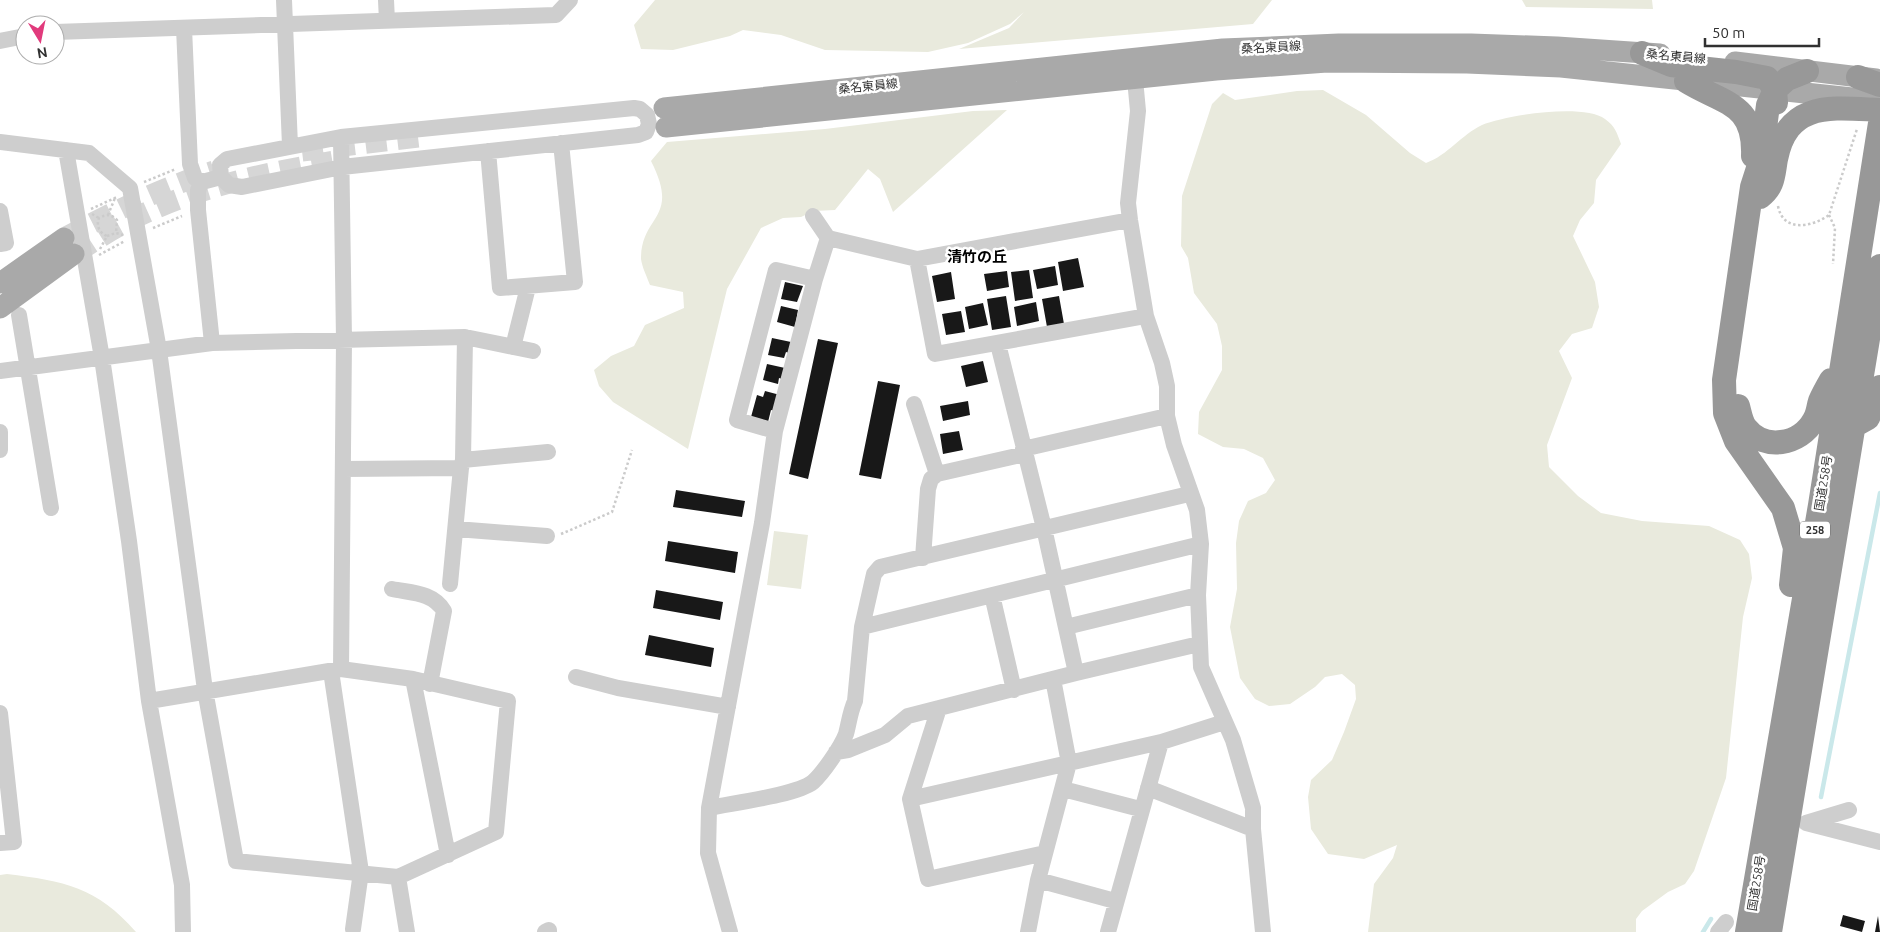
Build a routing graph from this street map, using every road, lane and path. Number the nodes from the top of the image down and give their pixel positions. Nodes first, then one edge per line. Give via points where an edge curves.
1 (284, 0) edge
2 (386, 0) edge
3 (570, 0) edge
4 (387, 21) junction
5 (285, 25) junction
6 (184, 28) junction
7 (65, 32) edge
8 (15, 38) edge
9 (0, 41) edge
10 (1642, 53) junction
11 (1807, 71) junction
12 (1135, 78) junction
13 (1869, 78) edge
14 (1686, 80) junction
15 (1880, 85) edge
16 (1775, 90) junction
17 (1880, 100) edge
18 (1874, 121) edge
19 (341, 137) junction
20 (0, 142) edge
21 (561, 142) junction
22 (290, 146) junction
23 (66, 150) junction
24 (488, 151) junction
25 (342, 167) junction
26 (221, 177) junction
27 (202, 182) junction
28 (1763, 196) junction
29 (115, 198) dead end
30 (0, 211) edge
31 (108, 215) junction
32 (1829, 215) junction
33 (813, 216) dead end
34 (1130, 220) junction
35 (116, 233) junction
36 (107, 236) junction
37 (129, 238) dead end
38 (828, 238) junction
39 (0, 244) edge
40 (96, 257) dead end
41 (917, 259) junction
42 (1833, 264) dead end
43 (1880, 266) edge
44 (815, 279) junction
45 (0, 283) edge
46 (528, 287) junction
47 (10, 311) edge
48 (1146, 316) junction
49 (465, 338) junction
50 (344, 340) junction
51 (212, 342) junction
52 (998, 344) junction
53 (513, 347) junction
54 (159, 350) junction
55 (532, 351) dead end
56 (1843, 357) junction
57 (102, 358) junction
58 (28, 367) junction
59 (0, 371) edge
60 (1880, 387) edge
61 (914, 404) dead end
62 (1167, 416) junction
63 (1853, 427) junction
64 (776, 431) junction
65 (0, 432) edge
66 (0, 450) edge
67 (632, 450) dead end
68 (548, 452) dead end
69 (1024, 452) junction
70 (462, 464) junction
71 (343, 469) junction
72 (937, 474) junction
73 (1190, 494) junction
74 (51, 508) dead end
75 (1044, 528) junction
76 (456, 529) junction
77 (547, 536) joint
78 (1201, 544) junction
79 (923, 558) junction
80 (1054, 580) junction
81 (450, 584) dead end
82 (392, 588) dead end
83 (992, 595) junction
84 (1198, 595) junction
85 (1066, 626) junction
86 (862, 627) junction
87 (1199, 644) junction
88 (336, 670) junction
89 (1076, 673) junction
90 (576, 677) dead end
91 (413, 679) junction
92 (1052, 679) junction
93 (430, 684) junction
94 (205, 690) junction
95 (1014, 690) junction
96 (149, 701) junction
97 (728, 707) junction
98 (939, 708) junction
99 (0, 713) edge
100 (1224, 722) junction
101 (1161, 742) junction
102 (836, 752) junction
103 (1070, 763) junction
104 (1773, 778) junction
105 (1148, 788) junction
106 (1063, 789) junction
107 (910, 799) junction
108 (709, 808) junction
109 (1140, 809) junction
110 (1850, 810) dead end
111 (1253, 829) junction
112 (1880, 842) edge
113 (0, 843) edge
114 (1045, 852) junction
115 (448, 855) junction
116 (361, 872) junction
117 (398, 877) junction
118 (1038, 880) junction
119 (1115, 901) junction
120 (353, 929) dead end
121 (183, 932) edge
122 (407, 932) edge
123 (545, 932) edge
124 (549, 932) edge
125 (730, 932) edge
126 (1028, 932) edge
127 (1108, 932) edge
128 (1263, 932) edge
129 (1748, 932) edge
130 (1770, 932) edge

1 - 5 street
2 - 4 street
3 - 4 street via 556,14
4 - 5 street
5 - 6 street
5 - 22 street
6 - 7 street
6 - 27 street via 190,164 195,178
8 - 9 street
10 - 11 main road, 桑名東員線
10 - 12 main road, 桑名東員線 via 1461,44 1339,44 1223,49 665,117
10 - 16 highway via 1671,65 1766,78
11 - 13 main road, 桑名東員線
11 - 16 highway via 1787,79
12 - 14 main road, 桑名東員線 via 1327,62 1467,62 1561,67
12 - 34 street via 1138,111 1128,203
13 - 15 highway
14 - 16 main road, 桑名東員線
14 - 28 highway via 1725,100 1746,116
16 - 17 main road, 桑名東員線
16 - 28 highway via 1768,105 1760,159
18 - 28 highway via 1834,108 1807,112 1784,134 1770,189
18 - 32 path
18 - 56 highway, 国道258号 / 258
19 - 21 street via 634,108 648,115 646,132 638,136
19 - 22 street
19 - 25 street
20 - 23 street
21 - 24 street
21 - 46 street via 575,282
22 - 26 street via 227,160 220,166
23 - 54 street via 89,153 130,188
23 - 57 street
24 - 25 street
24 - 46 street via 500,288
25 - 26 street via 242,187 229,184
25 - 50 street
26 - 27 street
27 - 51 street via 198,190 198,210
28 - 32 path via 1787,221 1799,226 1812,225
28 - 56 highway via 1734,377 1744,426 1764,442 1777,443 1804,433 1815,419 1821,399
28 - 104 highway via 1724,380 1725,414 1736,441 1784,508 1795,548 1776,685
29 - 31 path
30 - 39 street via 6,243
31 - 35 path via 116,220
31 - 36 path via 100,218 98,225 100,232
32 - 42 path via 1835,228
33 - 38 street
34 - 41 street
34 - 48 street
35 - 36 path
35 - 37 path
36 - 40 path
38 - 41 street
38 - 44 street
41 - 52 street via 934,354
43 - 63 highway, 国道258号 / 258
44 - 64 street
44 - 64 street via 776,270 737,420
45 - 47 main road via 69,246
46 - 53 street
47 - 58 street
48 - 52 street
48 - 62 street via 1167,386
49 - 50 street
49 - 53 street
49 - 70 street
50 - 51 street
50 - 71 street
51 - 54 street
52 - 69 street
53 - 55 street
54 - 57 street
54 - 94 street
56 - 104 highway, 国道258号 / 258
57 - 58 street
57 - 96 street
58 - 59 street
58 - 74 street
60 - 63 highway via 1868,418
61 - 72 street
62 - 69 street
62 - 73 street
63 - 130 highway, 国道258号 / 258
64 - 97 street
65 - 66 street
67 - 77 path via 612,512 566,533
68 - 70 street
69 - 72 street
69 - 75 street
70 - 71 street
70 - 76 street
71 - 88 street
72 - 79 street via 931,479 928,489
73 - 75 street
73 - 78 street via 1197,510
75 - 79 street
75 - 80 street
76 - 77 street
76 - 81 street
78 - 80 street
78 - 84 street
79 - 86 street via 880,567 874,574
80 - 83 street
80 - 85 street
82 - 93 street via 432,597 444,611
83 - 86 street
83 - 95 street
84 - 85 street
84 - 87 street
85 - 89 street
86 - 102 street via 854,701 846,735
87 - 89 street
87 - 100 street via 1201,667
88 - 91 street
88 - 94 street
88 - 116 street
89 - 92 street
90 - 97 street via 618,688
91 - 93 street
91 - 115 street
92 - 95 street
92 - 103 street
93 - 115 street via 508,701 496,832
94 - 96 street
94 - 116 street via 236,861
95 - 98 street
96 - 121 street via 182,885
97 - 108 street
98 - 102 street via 908,716 885,735
98 - 107 street
99 - 113 street via 14,842
100 - 101 street
100 - 111 street via 1247,783 1253,808
101 - 103 street
101 - 105 street
102 - 108 street via 813,782 797,789
103 - 106 street
103 - 107 street
104 - 129 highway, 国道258号 / 258
105 - 109 street
105 - 111 street
106 - 109 street
106 - 114 street
107 - 114 street via 928,879
108 - 125 street via 708,853
109 - 119 street
110 - 112 street via 1806,823
111 - 128 street
114 - 118 street
115 - 117 street
116 - 117 street
116 - 120 street
117 - 122 street
118 - 119 street
118 - 126 street
119 - 127 street
123 - 124 street

